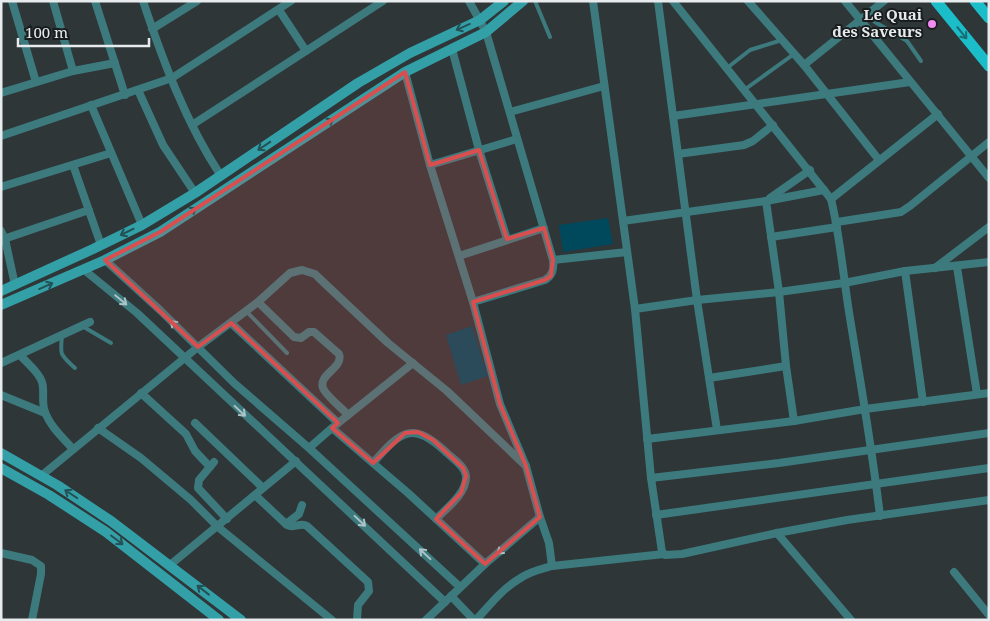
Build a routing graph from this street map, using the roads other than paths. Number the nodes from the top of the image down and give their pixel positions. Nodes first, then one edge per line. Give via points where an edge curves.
1 (12, 1) edge
2 (53, 1) edge
3 (95, 1) edge
4 (143, 1) edge
5 (197, 1) edge
6 (291, 1) edge
7 (383, 1) edge
8 (469, 1) edge
9 (504, 1) edge
10 (523, 1) edge
11 (535, 1) edge
12 (593, 1) edge
13 (658, 1) edge
14 (673, 1) edge
15 (748, 1) edge
16 (845, 1) edge
17 (884, 1) edge
18 (936, 1) edge
19 (975, 1) edge
20 (279, 10) junction
21 (868, 15) junction
22 (989, 18) edge
23 (480, 20) junction
24 (861, 21) junction
25 (152, 29) junction
26 (486, 32) junction
27 (550, 37) dead end
28 (782, 40) junction
29 (452, 49) junction
30 (306, 51) junction
31 (794, 54) junction
32 (921, 61) dead end
33 (115, 63) junction
34 (804, 65) junction
35 (989, 66) edge
36 (726, 68) junction
37 (73, 71) junction
38 (405, 72) junction
39 (172, 78) junction
40 (36, 82) junction
41 (910, 82) junction
42 (604, 86) junction
43 (138, 90) junction
44 (744, 90) junction
45 (1, 93) edge
46 (828, 94) junction
47 (125, 95) junction
48 (754, 104) junction
49 (91, 105) junction
50 (510, 112) junction
51 (938, 114) junction
52 (673, 116) junction
53 (192, 125) junction
54 (773, 125) junction
55 (1, 136) edge
56 (517, 138) junction
57 (989, 142) edge
58 (480, 150) junction
59 (111, 153) junction
60 (678, 154) junction
61 (972, 156) junction
62 (879, 160) junction
63 (73, 165) junction
64 (430, 165) junction
65 (810, 170) junction
66 (220, 176) junction
67 (989, 178) edge
68 (1, 187) edge
69 (824, 190) junction
70 (195, 193) junction
71 (831, 199) junction
72 (766, 201) junction
73 (89, 210) junction
74 (686, 212) junction
75 (623, 221) junction
76 (837, 224) junction
77 (142, 225) junction
78 (989, 227) edge
79 (544, 228) junction
80 (1, 231) edge
81 (771, 237) junction
82 (3, 239) edge
83 (507, 239) junction
84 (101, 245) junction
85 (627, 252) junction
86 (459, 256) junction
87 (104, 260) junction
88 (553, 260) junction
89 (989, 262) edge
90 (957, 267) junction
91 (935, 268) junction
92 (84, 269) junction
93 (905, 271) junction
94 (844, 283) junction
95 (15, 285) junction
96 (1, 290) edge
97 (780, 292) junction
98 (697, 300) junction
99 (258, 302) junction
100 (473, 302) junction
101 (1, 305) edge
102 (635, 309) junction
103 (246, 311) junction
104 (231, 323) junction
105 (86, 324) joint
106 (62, 335) junction
107 (111, 343) dead end
108 (198, 347) junction
109 (287, 353) dead end
110 (20, 355) junction
111 (185, 358) junction
112 (1, 363) edge
113 (412, 363) junction
114 (786, 366) junction
115 (75, 368) dead end
116 (709, 378) junction
117 (141, 393) junction
118 (989, 393) edge
119 (977, 394) junction
120 (1, 395) edge
121 (923, 402) junction
122 (865, 409) junction
123 (45, 413) junction
124 (348, 415) junction
125 (794, 421) junction
126 (195, 423) dead end
127 (335, 425) junction
128 (98, 428) junction
129 (717, 430) junction
130 (989, 433) edge
131 (647, 438) junction
132 (309, 448) junction
133 (73, 449) junction
134 (872, 450) junction
135 (1, 453) edge
136 (296, 460) junction
137 (373, 463) junction
138 (526, 466) junction
139 (1, 468) edge
140 (989, 468) edge
141 (41, 476) junction
142 (651, 478) junction
143 (876, 484) junction
144 (263, 488) junction
145 (255, 495) junction
146 (989, 500) edge
147 (302, 505) dead end
148 (656, 515) junction
149 (880, 516) junction
150 (540, 517) junction
151 (227, 519) junction
152 (436, 519) junction
153 (286, 524) junction
154 (218, 527) junction
155 (777, 533) junction
156 (1, 553) edge
157 (664, 554) junction
158 (485, 564) junction
159 (170, 565) junction
160 (552, 566) junction
161 (954, 572) dead end
162 (460, 587) junction
163 (448, 599) junction
164 (989, 615) edge
165 (32, 620) edge
166 (219, 620) edge
167 (241, 620) edge
168 (332, 620) edge
169 (357, 620) edge
170 (426, 620) edge
171 (475, 620) edge
172 (851, 620) edge

1 - 40 street
2 - 37 street
3 - 33 street
4 - 25 street
5 - 25 street
6 - 20 street
7 - 30 street
8 - 23 street
9 - 23 main road
10 - 26 main road
11 - 27 lane
12 - 42 street
13 - 52 street
14 - 36 street
15 - 28 street
16 - 24 street
17 - 21 street
18 -> 35 main road
19 - 22 main road
20 - 30 street
20 - 39 street
21 - 24 street
21 - 32 lane via 907,41
23 - 26 street
23 -> 66 main road via 358,83
24 - 34 street
24 - 41 street
25 - 39 street
26 - 29 main road
26 - 50 street
28 - 31 street
28 - 36 lane via 750,50
29 - 38 main road
29 - 58 street
30 - 53 street
31 - 34 street
31 - 44 lane
33 - 37 street
33 - 47 street
34 - 46 street
36 - 44 street
37 - 40 street
38 - 64 street
87 -> 38 main road via 160,232
39 - 43 street
39 - 53 street
40 - 45 street
41 - 46 street
41 - 51 street
42 - 50 street
42 - 75 street
43 - 47 street
43 - 70 street via 163,145
44 - 48 street
46 - 48 street
46 - 62 street
47 - 49 street
48 - 52 street
48 - 54 street
49 - 55 street
49 - 59 street
50 - 56 street
51 - 61 street
51 - 62 street
52 - 60 street
53 - 66 street
54 - 60 street via 744,145
54 - 65 street
56 - 58 street
56 - 79 street
57 - 61 street
58 - 64 street
58 - 83 street
59 - 63 street
59 - 77 street
60 - 74 street
61 - 67 street
61 - 76 street via 901,212
62 - 71 street
63 - 68 street
63 - 73 street
64 - 86 street
65 - 69 street
65 - 72 street
66 - 70 main road
69 - 71 street
69 - 72 street
70 - 77 main road
71 - 76 street
72 - 74 street
72 - 81 street
73 - 82 street
73 - 84 street
74 - 75 street
74 - 98 street
75 - 85 street
76 - 81 street
76 - 94 street
77 -> 84 main road
78 - 91 street
79 - 83 street
79 - 88 street
80 - 82 street
81 - 97 street
82 - 95 street
83 - 86 street
84 - 95 main road
85 - 88 street
85 - 102 street
86 - 100 street
87 - 92 main road
108 -> 87 street
88 - 100 street via 551,276 545,280
89 - 90 street
90 - 91 street
90 - 119 street
91 - 93 street
101 -> 92 main road
92 -> 111 street
93 - 94 street
93 - 121 street
94 - 97 street
94 - 122 street
95 - 96 main road
97 - 98 street
97 - 114 street
98 - 102 street
98 - 116 street
99 - 103 street
99 - 113 street via 290,273 309,271
99 - 124 street via 294,337 301,338 314,332 339,354 339,362 324,379 323,388
100 - 138 street via 500,404
102 - 131 street
103 - 104 street
103 - 109 lane
104 - 108 street
104 - 127 street
105 - 106 street
105 - 107 lane
106 - 110 street
106 - 115 lane via 62,356
108 - 111 street
108 - 132 street
110 - 112 street
110 - 123 street via 40,376
111 - 117 street
111 -> 136 street
113 - 124 street
113 - 138 street
114 - 116 street
114 - 125 street
116 - 129 street
117 - 128 street
117 - 151 street via 186,434 195,451 212,464 199,480 198,488
118 - 119 street
119 - 121 street
120 - 123 street
121 - 122 street
122 - 125 street
122 - 134 street
123 - 133 street
124 - 127 street
125 - 129 street
126 - 144 street
127 - 132 street
127 - 137 street
128 - 133 street
128 - 154 street via 147,463
129 - 131 street
130 - 134 street
131 - 142 street
162 -> 132 street
133 - 141 street
134 - 142 street
134 - 143 street
135 - 141 main road
136 - 144 street
136 -> 163 street
137 - 152 street
137 - 152 street via 405,433 418,432 433,440 463,468 466,476 461,493
138 - 150 street
139 -> 166 main road via 106,532
140 - 143 street
159 -> 141 main road via 111,521
142 - 148 street
143 - 148 street
143 - 149 street
144 - 145 street
145 - 151 street
145 - 153 street
146 - 149 street
147 - 153 street via 299,514
148 - 157 street via 660,547
149 - 155 street
150 -> 158 street
150 - 160 street via 549,543
151 - 154 street
152 - 158 street
153 - 169 street via 307,526 368,582 369,590 358,605
154 - 159 street
154 - 168 street
155 - 157 street via 682,554
155 - 172 street
156 - 165 street via 32,560 41,566
157 - 160 street
158 - 162 street
167 -> 159 main road
160 - 171 street via 519,579
161 - 164 street
162 - 163 street
163 - 170 street
163 - 171 street

